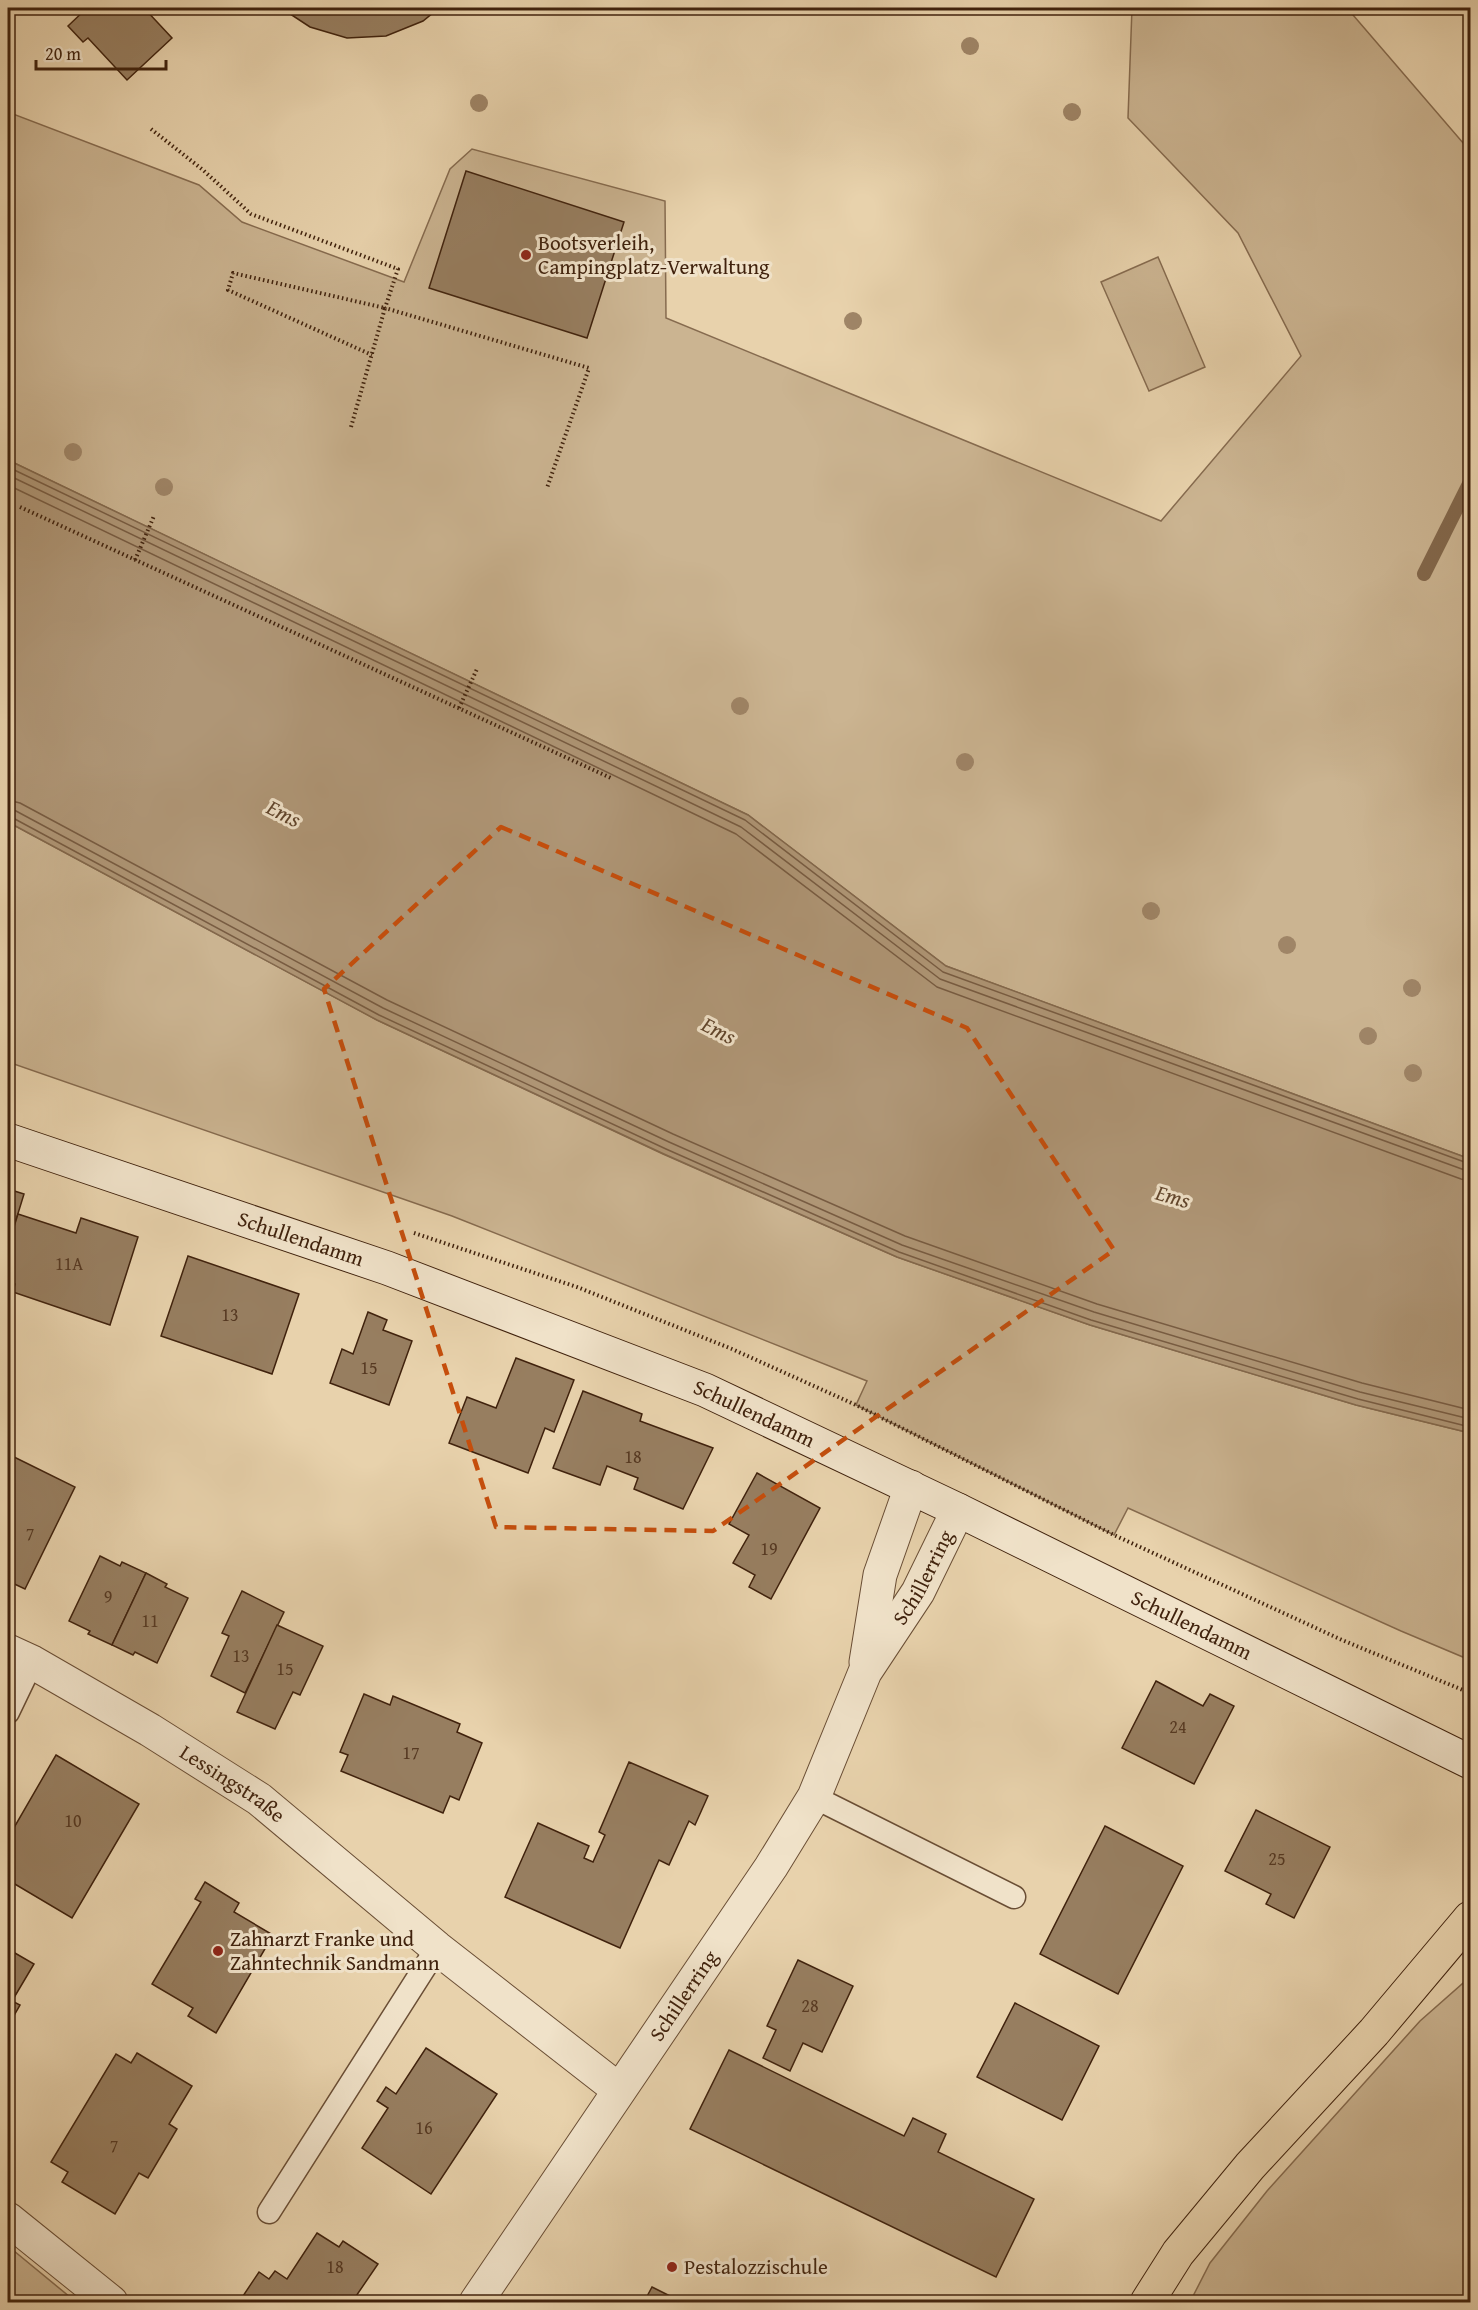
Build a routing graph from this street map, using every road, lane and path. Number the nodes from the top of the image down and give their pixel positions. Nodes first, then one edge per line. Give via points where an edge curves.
1 (151, 129) dead end
2 (385, 308) junction
3 (372, 355) junction
4 (351, 427) dead end
5 (547, 488) dead end
6 (20, 507) dead end
7 (154, 516) dead end
8 (135, 560) junction
9 (477, 669) dead end
10 (459, 708) junction
11 (611, 778) dead end
12 (8, 1140) edge
13 (911, 1487) junction
14 (958, 1510) junction
15 (20, 1656) edge
16 (865, 1672) junction
17 (8, 1713) edge
18 (1470, 1762) edge
19 (814, 1797) junction
20 (1014, 1897) dead end
21 (1470, 1918) edge
22 (437, 1948) junction
23 (619, 2090) junction
24 (269, 2212) dead end
25 (8, 2219) edge
26 (1178, 2253) junction
27 (111, 2302) edge
28 (476, 2302) edge
29 (1147, 2302) edge
30 (1162, 2302) edge

1 - 2 path via 251,214 398,269
2 - 3 path
2 - 3 path via 233,273 228,290
2 - 5 path via 589,368
3 - 4 path
6 - 8 path
7 - 8 path
8 - 10 path
9 - 10 path
10 - 11 path
12 - 13 street, Schullendamm via 409,1276 705,1390
13 - 14 street, Schullendamm
13 - 16 street, Schillerring via 880,1575
14 - 16 street, Schillerring via 918,1592
14 - 18 street, Schullendamm
15 - 17 lane
15 - 22 street, Lessingstraße via 150,1730 259,1799
16 - 19 street, Schillerring
19 - 20 lane
19 - 23 street, Schillerring
21 - 26 highway
22 - 23 street, Lessingstraße
22 - 24 lane
23 - 28 street, Schillerring
25 - 27 street
26 - 29 highway
26 - 30 highway

